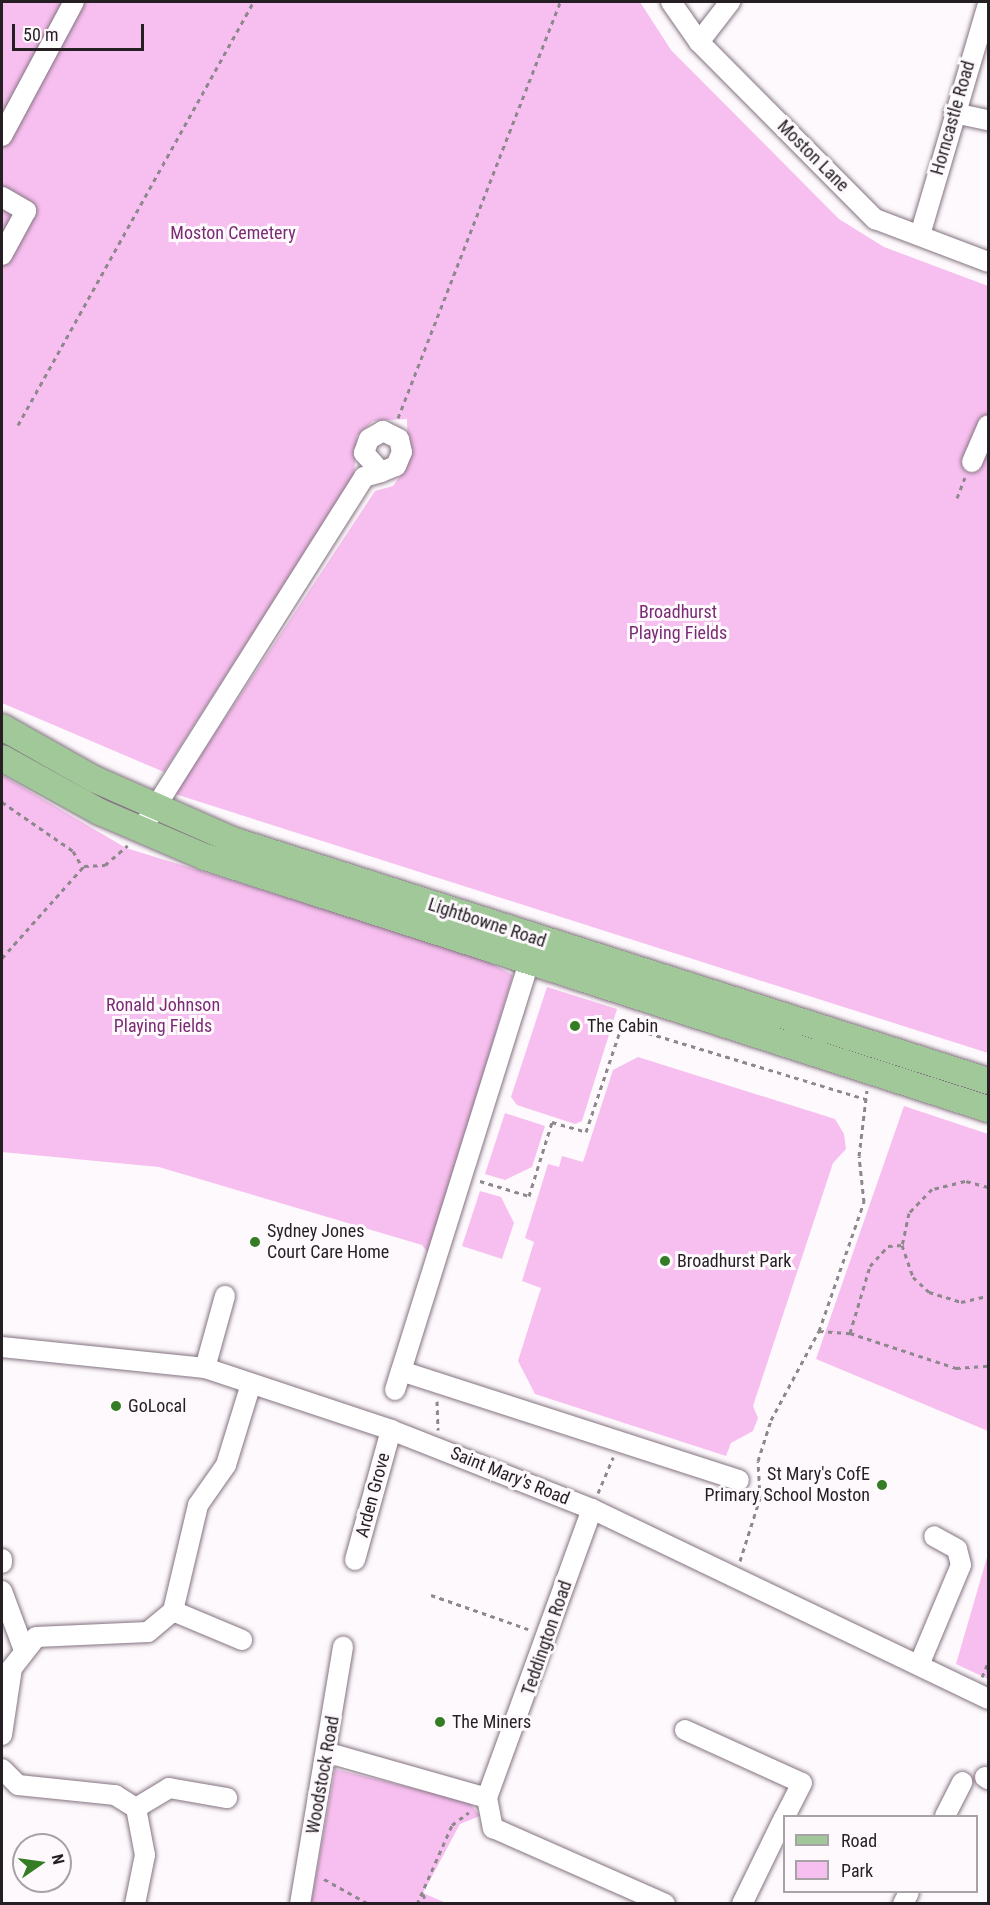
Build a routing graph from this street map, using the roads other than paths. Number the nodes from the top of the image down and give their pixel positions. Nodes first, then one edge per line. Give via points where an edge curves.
1 (75, 2) edge
2 (671, 2) edge
3 (730, 2) edge
4 (988, 4) edge
5 (699, 42) junction
6 (954, 112) junction
7 (988, 120) edge
8 (2, 136) edge
9 (2, 197) edge
10 (920, 235) junction
11 (2, 255) edge
12 (988, 262) edge
13 (988, 424) edge
14 (972, 462) dead end
15 (370, 470) junction
16 (2, 727) edge
17 (33, 746) junction
18 (10, 763) edge
19 (153, 805) junction
20 (141, 830) junction
21 (532, 949) junction
22 (988, 1081) edge
23 (988, 1109) edge
24 (225, 1296) dead end
25 (2, 1347) edge
26 (205, 1368) junction
27 (401, 1371) junction
28 (250, 1387) junction
29 (395, 1390) dead end
30 (391, 1430) junction
31 (739, 1480) dead end
32 (592, 1509) junction
33 (934, 1536) dead end
34 (2, 1559) edge
35 (355, 1560) dead end
36 (2, 1563) edge
37 (2, 1591) edge
38 (173, 1611) junction
39 (242, 1640) dead end
40 (343, 1647) dead end
41 (24, 1650) junction
42 (919, 1665) junction
43 (988, 1699) edge
44 (685, 1730) dead end
45 (2, 1735) edge
46 (329, 1753) junction
47 (2, 1769) edge
48 (962, 1782) dead end
49 (227, 1798) dead end
50 (487, 1798) junction
51 (136, 1808) junction
52 (953, 1812) edge
53 (786, 1815) edge
54 (783, 1821) edge
55 (135, 1904) edge
56 (300, 1904) edge
57 (665, 1904) edge
58 (742, 1904) edge

1 - 8 street
2 - 5 street, Moston Lane
3 - 5 street
4 - 6 street, Horncastle Road
5 - 10 street, Moston Lane via 875,219
6 - 7 street
6 - 10 street, Horncastle Road
9 - 11 street via 26,211
10 - 12 street, Moston Lane
13 - 14 street
15 - 15 street via 396,466 402,452 392,434 375,432 365,446
15 - 19 street
16 - 17 main road, Lightbowne Road
17 - 18 street
17 - 19 main road, Lightbowne Road
18 - 20 main road, Lightbowne Road
19 - 20 street
19 - 21 main road, Lightbowne Road via 232,840
20 - 21 main road, Lightbowne Road via 205,857
21 - 22 main road, Lightbowne Road
21 - 23 main road, Lightbowne Road via 873,1072
21 - 27 street
24 - 26 street
25 - 26 street, Saint Mary's Road
26 - 28 street, Saint Mary's Road
27 - 29 street
27 - 31 street
28 - 30 street, Saint Mary's Road
28 - 38 street via 226,1465 198,1505
30 - 32 street, Saint Mary's Road
30 - 35 street, Arden Grove
32 - 42 street, Saint Mary's Road via 736,1574
32 - 50 street, Teddington Road
33 - 42 street via 957,1549 961,1565
34 - 36 street
37 - 41 street
38 - 39 street
38 - 41 street via 148,1632 44,1636
40 - 46 street, Woodstock Road
41 - 45 street via 12,1668
42 - 43 street, Saint Mary's Road
44 - 53 street via 802,1783
46 - 50 street
46 - 56 street, Woodstock Road
47 - 51 street via 18,1785 115,1795
48 - 52 street
49 - 51 street via 169,1788
50 - 57 street via 493,1828
51 - 55 street via 145,1855
54 - 58 street

